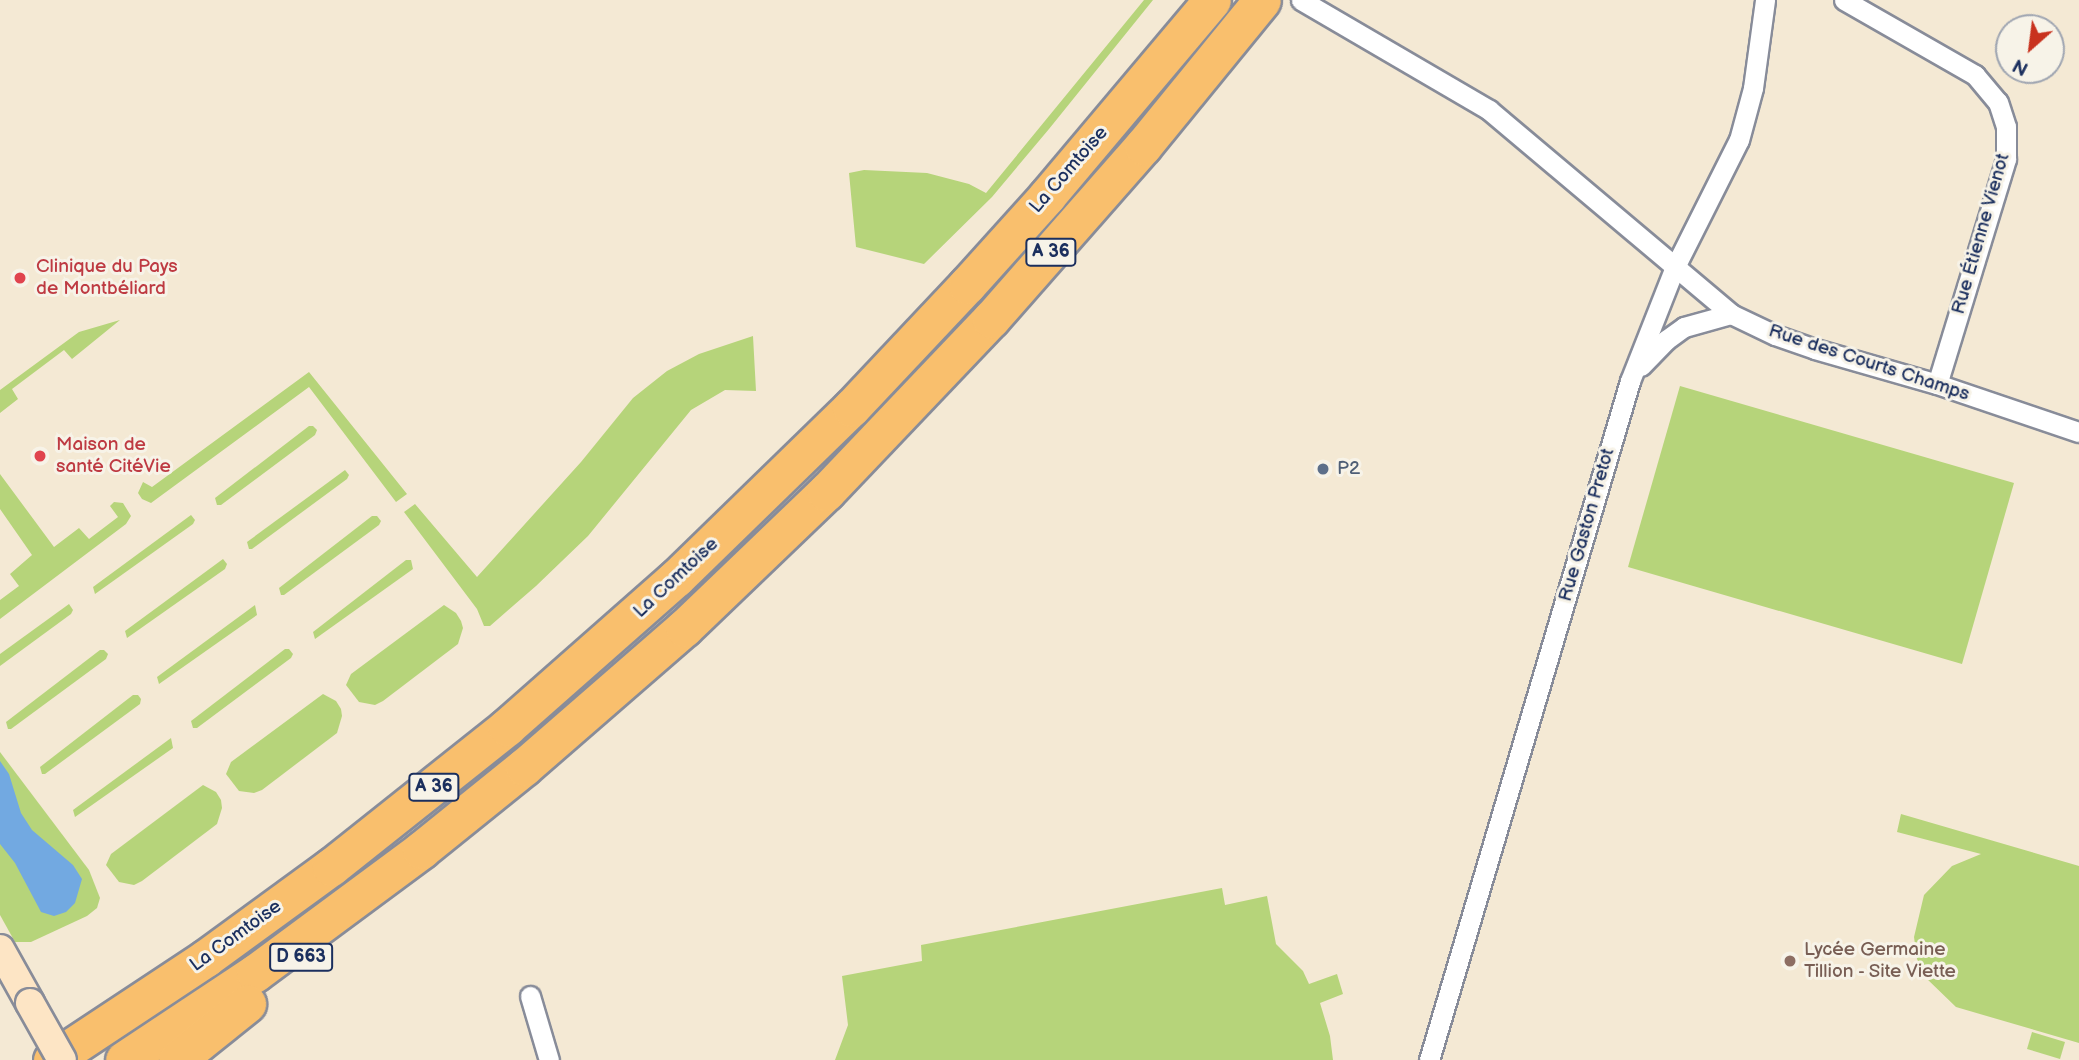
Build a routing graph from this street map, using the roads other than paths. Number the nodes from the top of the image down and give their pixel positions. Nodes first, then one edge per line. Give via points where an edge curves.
1 (1212, 0) edge
2 (1262, 0) edge
3 (1783, 0) edge
4 (1844, 0) edge
5 (1307, 3) edge
6 (1765, 7) edge
7 (1675, 267) junction
8 (1731, 314) junction
9 (1630, 381) junction
10 (1937, 384) junction
11 (2079, 432) edge
12 (421, 850) junction
13 (0, 949) edge
14 (530, 996) dead end
15 (52, 1060) edge
16 (62, 1060) edge
17 (124, 1060) edge
18 (177, 1060) edge
19 (549, 1060) edge
20 (1429, 1060) edge

1 - 15 highway, La Comtoise / A 36 via 967,285 835,424 676,578 507,727 374,834 206,958
2 - 12 highway, La Comtoise / A 36 via 1054,249 877,440 684,628
3 - 6 street
4 - 10 street, Rue Étienne Vienot via 1975,75 1998,102 2006,127 2006,159
5 - 7 street, Rue des Courts Champs via 1489,110
6 - 7 street, Rue Gaston Pretot via 1753,88 1739,140
7 - 8 street, Rue des Courts Champs
7 - 9 street, Rue Gaston Pretot
8 - 9 street via 1684,327 1648,357
8 - 10 street, Rue des Courts Champs via 1815,349
9 - 20 street, Rue Gaston Pretot
10 - 11 street, Rue des Courts Champs
12 - 17 highway, La Comtoise / A 36 via 255,973
12 - 18 highway, D 663 via 286,971
13 - 16 main road, bridge
14 - 19 street

